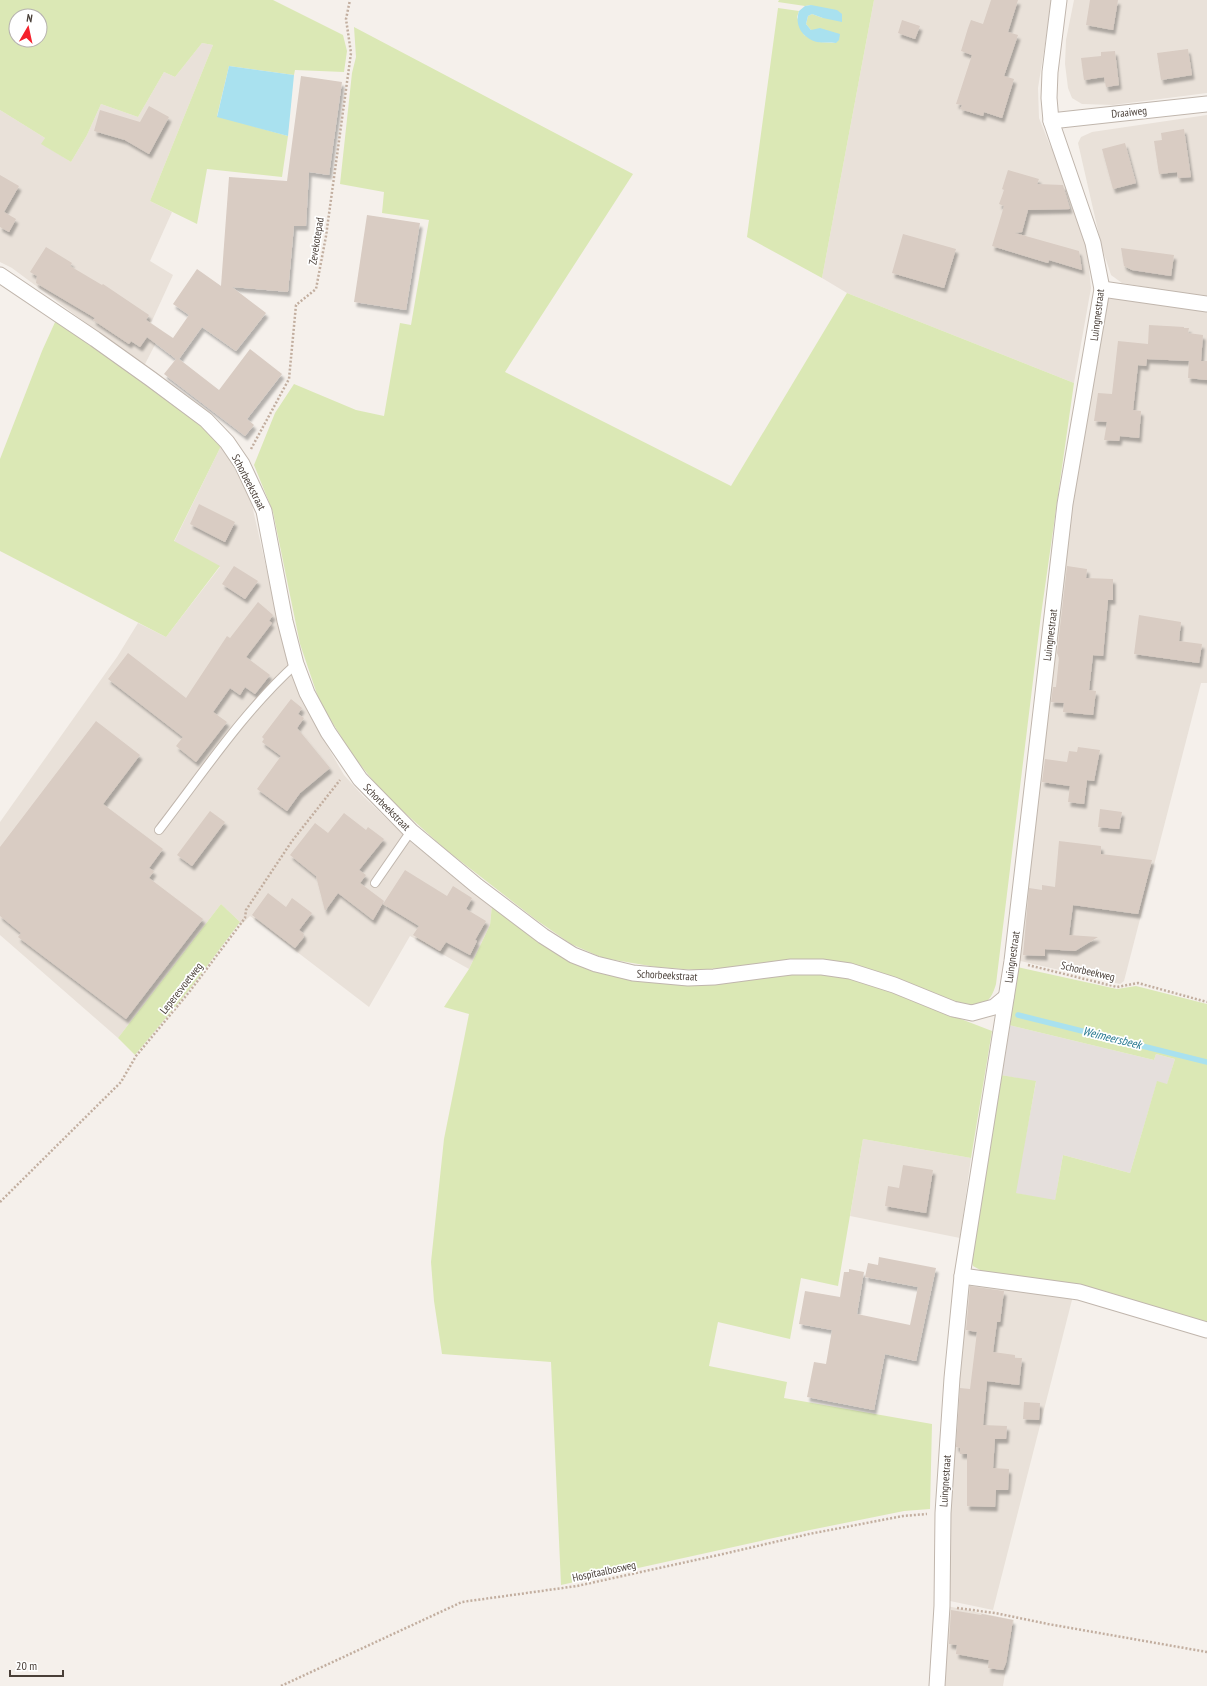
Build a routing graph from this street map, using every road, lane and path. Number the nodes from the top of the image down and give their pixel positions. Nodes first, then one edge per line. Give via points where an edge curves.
1 (350, 0) edge
2 (1059, 0) edge
3 (1207, 104) edge
4 (1051, 121) junction
5 (0, 275) edge
6 (1102, 289) junction
7 (1207, 304) edge
8 (242, 464) junction
9 (296, 664) junction
10 (353, 768) junction
11 (159, 830) dead end
12 (411, 831) junction
13 (375, 883) dead end
14 (1012, 961) junction
15 (1006, 997) junction
16 (1207, 1002) edge
17 (0, 1202) edge
18 (962, 1276) junction
19 (1207, 1330) edge
20 (943, 1512) junction
21 (942, 1606) junction
22 (1207, 1652) edge
23 (281, 1686) edge
24 (937, 1686) edge

1 - 8 path, Zevekotepad via 346,19 351,53 326,236 316,289 296,305 289,379
2 - 4 street, Luingnestraat via 1050,72
3 - 4 street, Draaiweg
4 - 6 street, Luingnestraat via 1093,243
5 - 8 street, Schorbeekstraat via 95,339 206,420 227,442
6 - 7 street
6 - 14 street, Luingnestraat via 1065,504
8 - 9 street, Schorbeekstraat via 264,511
9 - 10 street, Schorbeekstraat via 316,712
9 - 11 lane via 241,721
10 - 12 street, Schorbeekstraat via 360,780
10 - 17 path, Leperesvoetweg via 344,775 292,841 246,910 245,918 190,991 136,1056 121,1082
12 - 13 lane
12 - 15 street, Schorbeekstraat via 543,936 573,955 596,964 632,973 688,978 822,966 850,971 894,985 953,1009 972,1013 994,1007
14 - 15 street, Luingnestraat
14 - 16 path, Schorbeekweg via 1117,987 1138,983
15 - 18 street, Luingnestraat
18 - 19 street via 1079,1292
18 - 20 street, Luingnestraat
20 - 21 street, Luingnestraat
20 - 23 path, Hospitaalbosweg via 903,1516 809,1534 577,1586 462,1602
21 - 22 path
21 - 24 street, Luingnestraat

